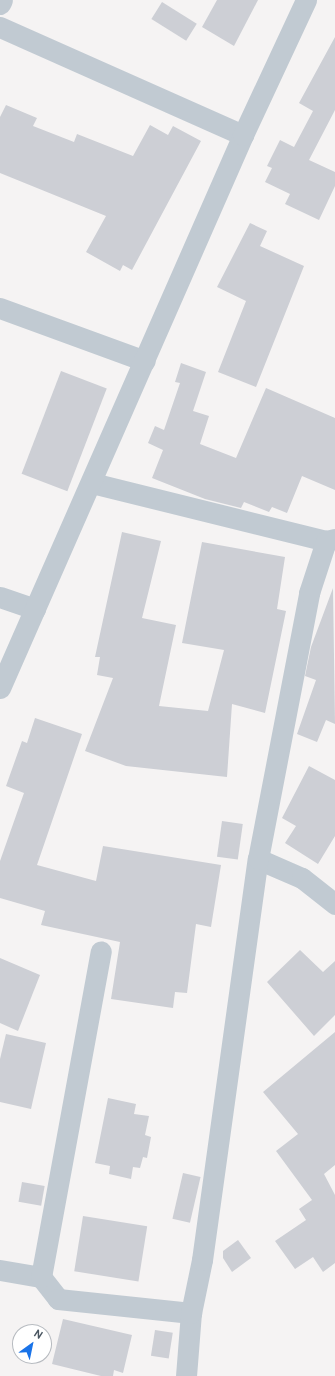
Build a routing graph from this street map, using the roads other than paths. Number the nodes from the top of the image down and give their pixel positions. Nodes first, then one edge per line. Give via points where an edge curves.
1 (2, 0) edge
2 (306, 0) edge
3 (0, 4) edge
4 (0, 27) edge
5 (243, 135) junction
6 (0, 308) edge
7 (146, 361) junction
8 (92, 483) junction
9 (331, 540) edge
10 (0, 597) edge
11 (35, 609) junction
12 (0, 688) edge
13 (258, 859) junction
14 (335, 904) edge
15 (101, 952) dead end
16 (0, 1270) edge
17 (41, 1277) junction
18 (191, 1313) junction
19 (186, 1376) edge

1 - 3 street
2 - 5 street
4 - 5 street
5 - 7 street
6 - 7 street
7 - 8 street
8 - 9 street
8 - 11 street
9 - 13 street via 309,593
10 - 11 street
11 - 12 street
13 - 14 street via 302,878
13 - 18 street via 202,1260
15 - 17 street
16 - 17 street
17 - 18 street via 58,1299
18 - 19 street

